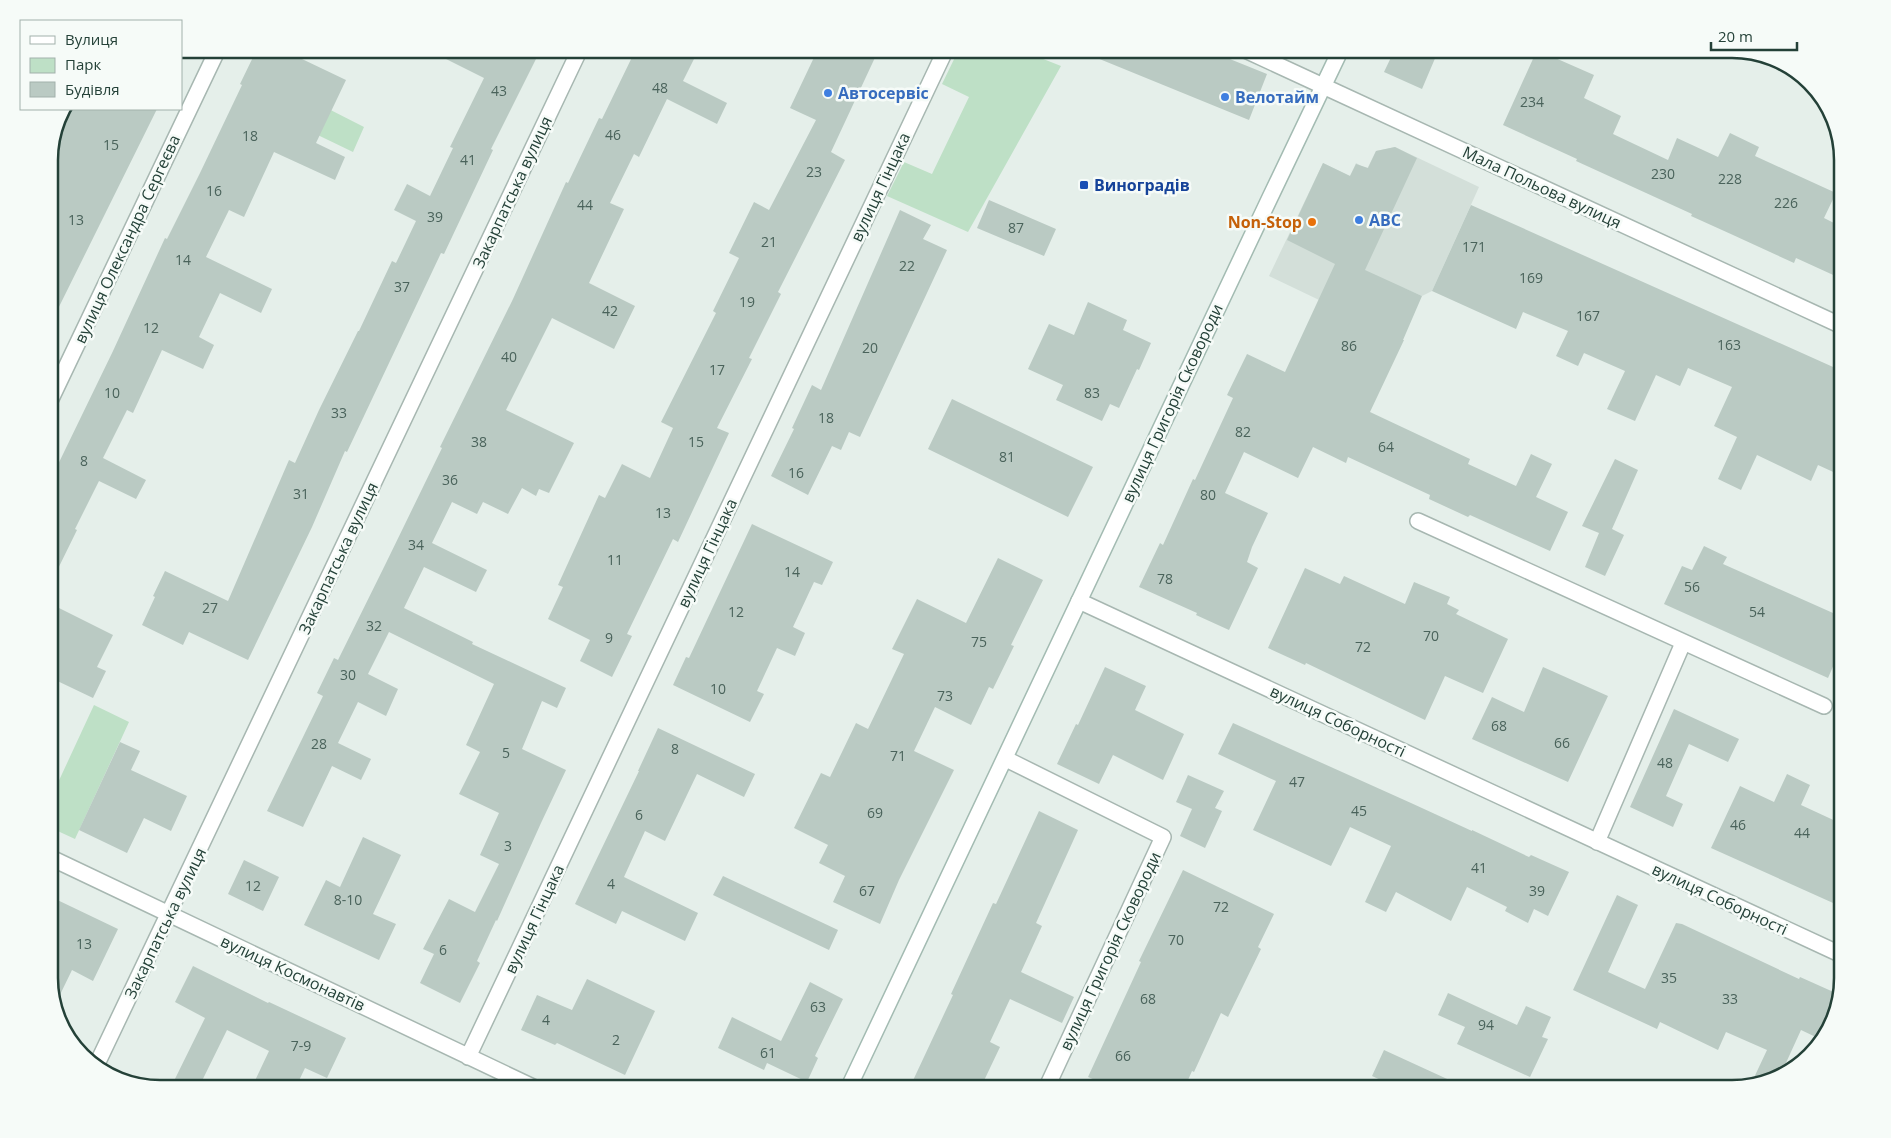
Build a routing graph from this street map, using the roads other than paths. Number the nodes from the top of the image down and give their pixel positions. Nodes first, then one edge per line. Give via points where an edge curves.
1 (214, 58) edge
2 (576, 58) edge
3 (942, 58) edge
4 (1262, 58) edge
5 (1337, 58) edge
6 (1323, 86) junction
7 (1833, 322) edge
8 (58, 384) edge
9 (1418, 521) dead end
10 (1079, 601) junction
11 (1683, 643) junction
12 (1824, 706) dead end
13 (1006, 759) junction
14 (1597, 842) junction
15 (58, 861) edge
16 (169, 915) junction
17 (1834, 952) edge
18 (468, 1057) junction
19 (99, 1060) edge
20 (518, 1080) edge
21 (852, 1080) edge
22 (1050, 1080) edge

1 - 8 street, вулиця Олександра Сергеєва
2 - 16 street, Закарпатська вулиця
3 - 18 street, вулиця Гінцака
4 - 6 street, Мала Польова вулиця
5 - 6 street, вулиця Григорія Сковороди
6 - 7 street, Мала Польова вулиця
6 - 10 street, вулиця Григорія Сковороди
9 - 11 street
10 - 13 street, вулиця Григорія Сковороди
10 - 14 street, вулиця Соборності
11 - 12 street
11 - 14 street
13 - 21 street, вулиця Григорія Сковороди
13 - 22 street, вулиця Григорія Сковороди via 1164,837
14 - 17 street, вулиця Соборності
15 - 16 street, вулиця Космонавтів
16 - 18 street, вулиця Космонавтів
16 - 19 street, Закарпатська вулиця
18 - 20 street, вулиця Космонавтів

